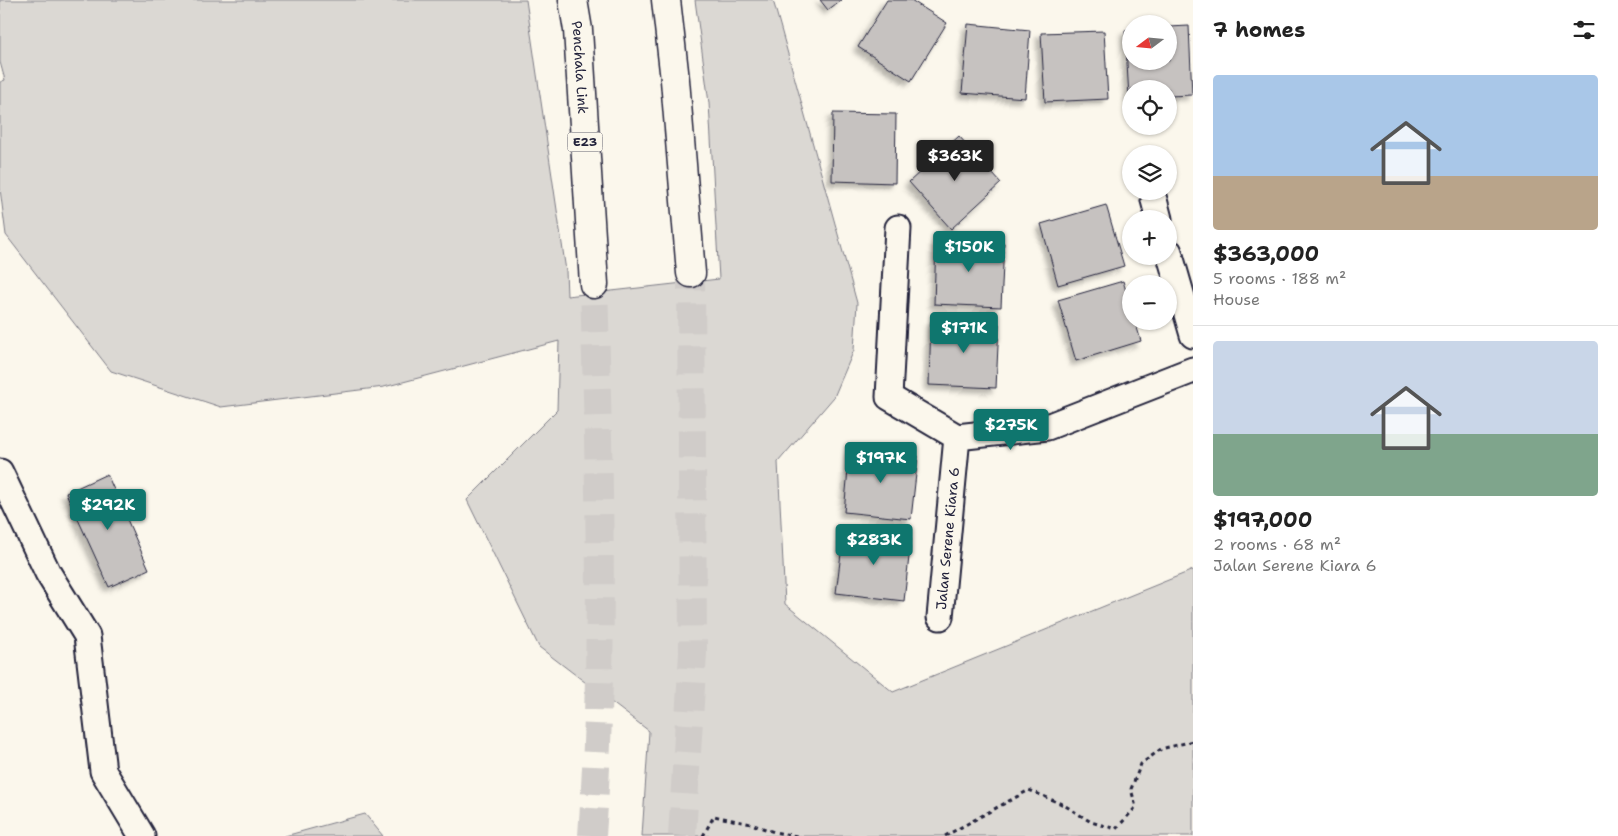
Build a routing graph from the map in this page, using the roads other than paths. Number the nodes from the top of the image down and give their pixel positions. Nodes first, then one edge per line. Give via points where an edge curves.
1 (573, 0) edge
2 (666, 0) edge
3 (898, 228) dead end
4 (1173, 265) edge
5 (692, 273) tunnel mouth
6 (594, 284) tunnel mouth
7 (1193, 335) edge
8 (1193, 370) edge
9 (957, 437) junction
10 (0, 472) edge
11 (940, 617) dead end
12 (142, 836) edge

1 - 6 highway, Penchala Link / E23 via 578,30
2 - 5 highway
3 - 9 street via 889,398
4 - 7 street
8 - 9 street via 1047,427
9 - 11 street, Jalan Serene Kiara 6
10 - 12 street via 48,573 87,636 103,771

